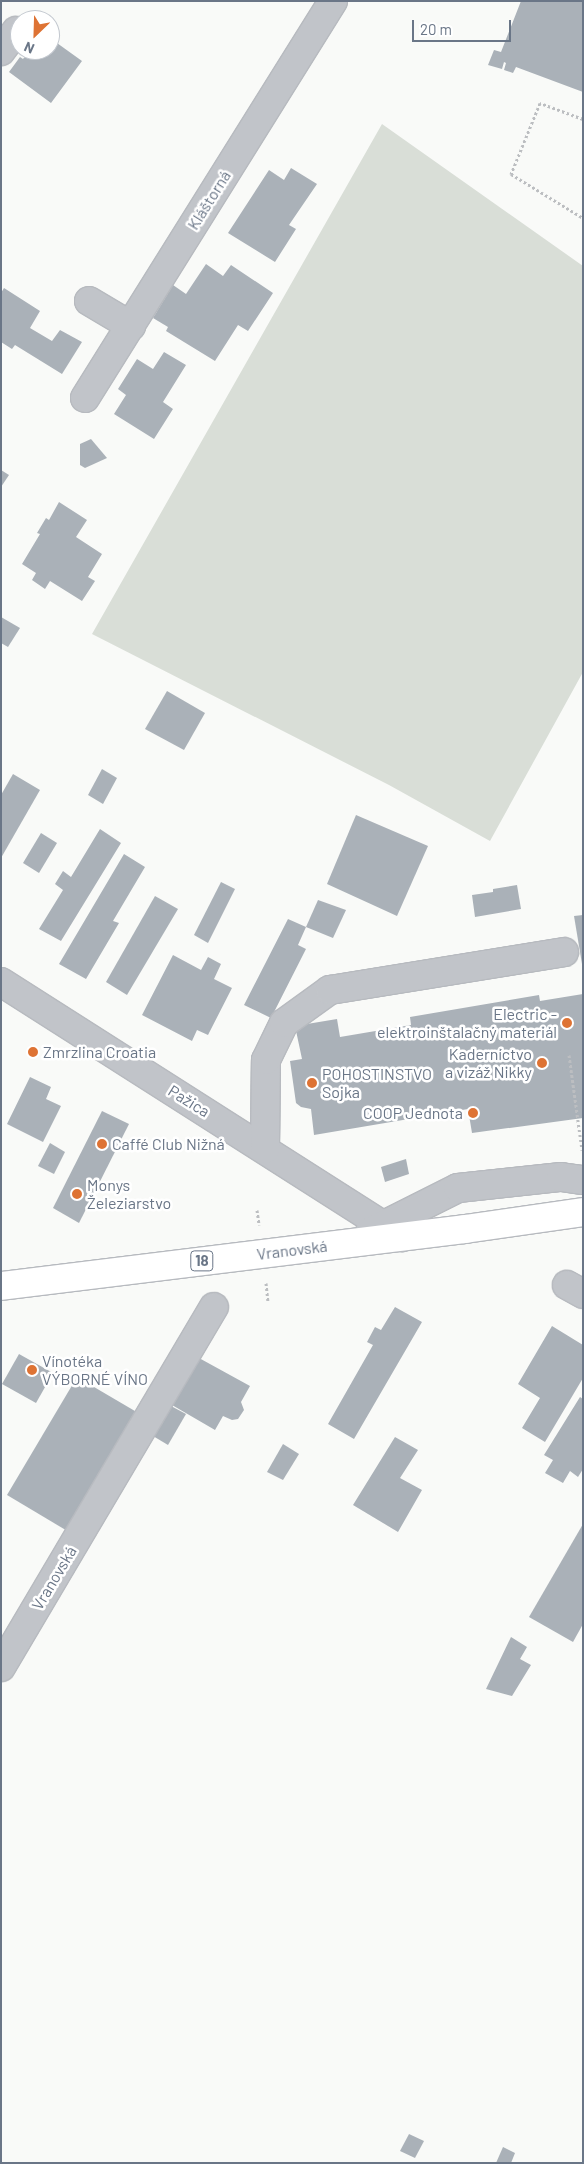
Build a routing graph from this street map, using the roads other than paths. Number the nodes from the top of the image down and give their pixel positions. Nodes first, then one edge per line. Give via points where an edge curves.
1 (333, 1) edge
2 (89, 301) dead end
3 (130, 326) junction
4 (85, 398) dead end
5 (564, 952) dead end
6 (1, 982) edge
7 (265, 1149) junction
8 (583, 1180) edge
9 (583, 1212) edge
10 (393, 1231) junction
11 (54, 1279) junction
12 (1, 1286) edge
13 (1, 1299) edge
14 (214, 1307) dead end
15 (1, 1667) edge

1 - 3 street, Kláštorná
2 - 3 street
3 - 4 street, Kláštorná
5 - 7 street via 330,990 284,1023 266,1060
6 - 7 street, Pažica
7 - 10 street, Pažica
8 - 10 street via 561,1177 458,1188
9 - 10 main road, Vranovská / 18
10 - 11 main road, Vranovská / 18 via 347,1243
11 - 12 main road, Vranovská / 18
11 - 13 street
14 - 15 street, Vranovská

